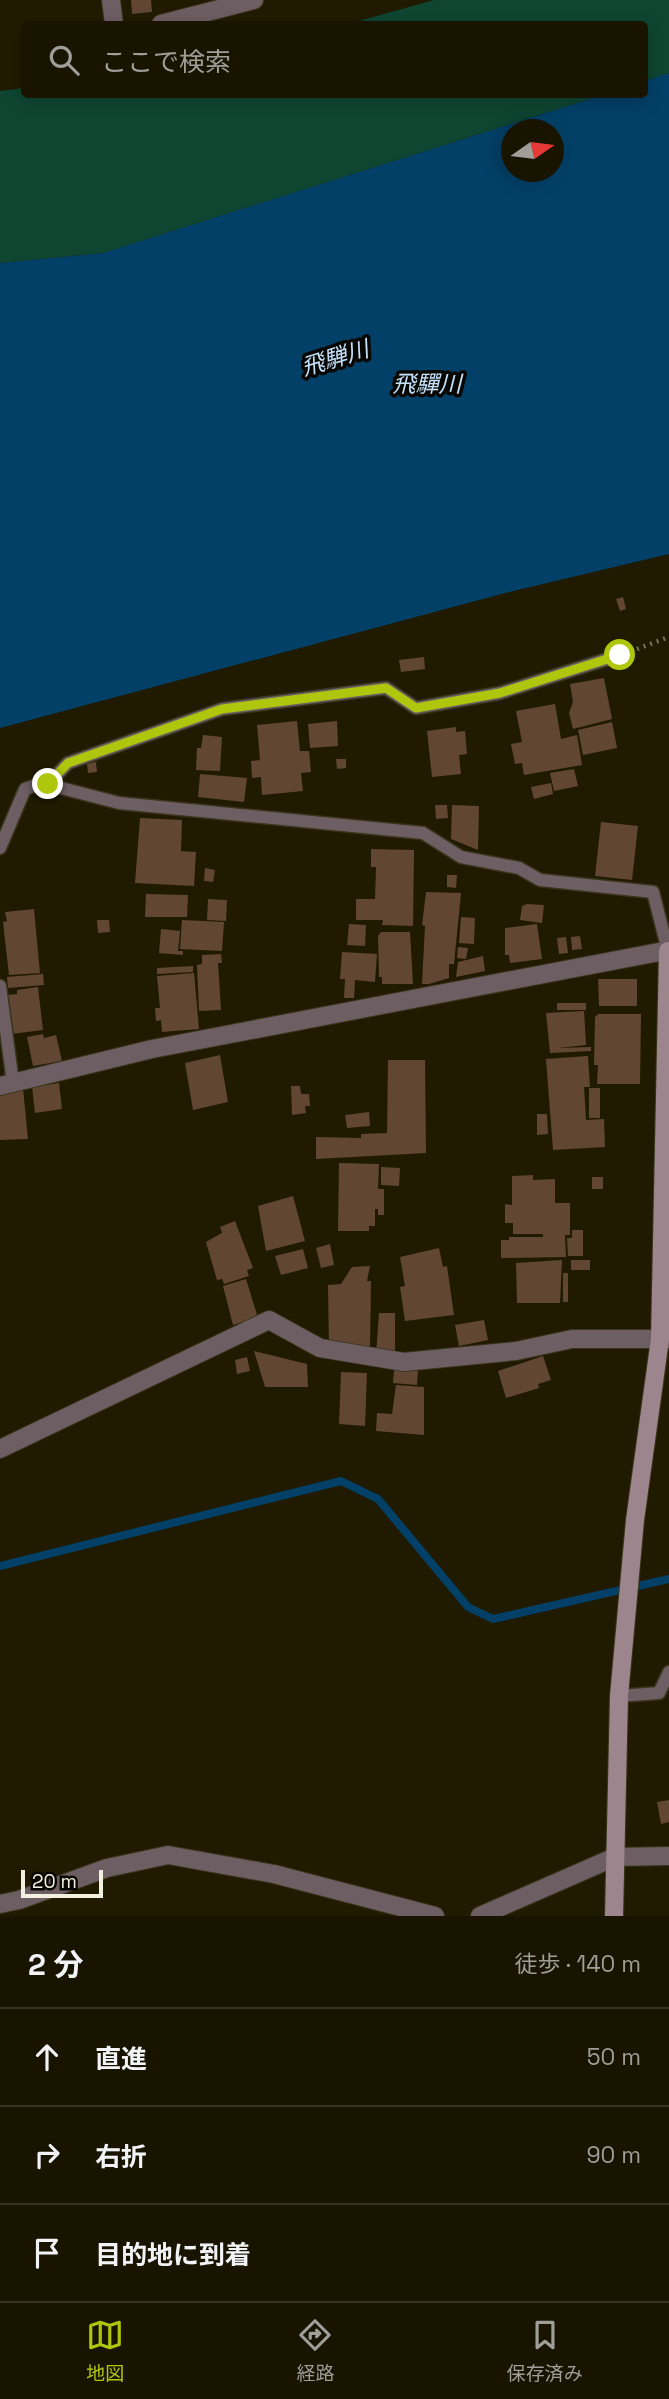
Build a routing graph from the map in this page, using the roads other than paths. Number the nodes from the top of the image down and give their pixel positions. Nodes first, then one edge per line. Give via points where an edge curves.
1 (111, 0) edge
2 (254, 0) edge
3 (114, 21) edge
4 (173, 21) edge
5 (620, 655) road end
6 (48, 784) junction
7 (0, 849) edge
8 (668, 951) edge
9 (0, 986) edge
10 (7, 1085) edge
11 (664, 1339) edge
12 (0, 1449) edge
13 (669, 1672) edge
14 (619, 1696) junction
15 (669, 1856) edge
16 (615, 1857) junction
17 (0, 1904) edge
18 (435, 1916) edge
19 (480, 1916) edge
20 (614, 1916) edge

1 - 3 street
2 - 4 street
5 - 6 lane via 500,693 416,708 386,688 222,709 68,763
6 - 7 lane via 25,789
6 - 8 lane via 119,803 423,833 461,857 519,868 540,880 653,892
8 - 10 street via 152,1049
8 - 11 street
9 - 10 lane
11 - 12 street via 572,1339 516,1351 404,1362 320,1348 269,1320
11 - 14 street via 635,1520
13 - 14 lane via 659,1693
14 - 16 street
15 - 16 street
16 - 19 street
16 - 20 street
17 - 18 street via 107,1868 168,1855 274,1874

